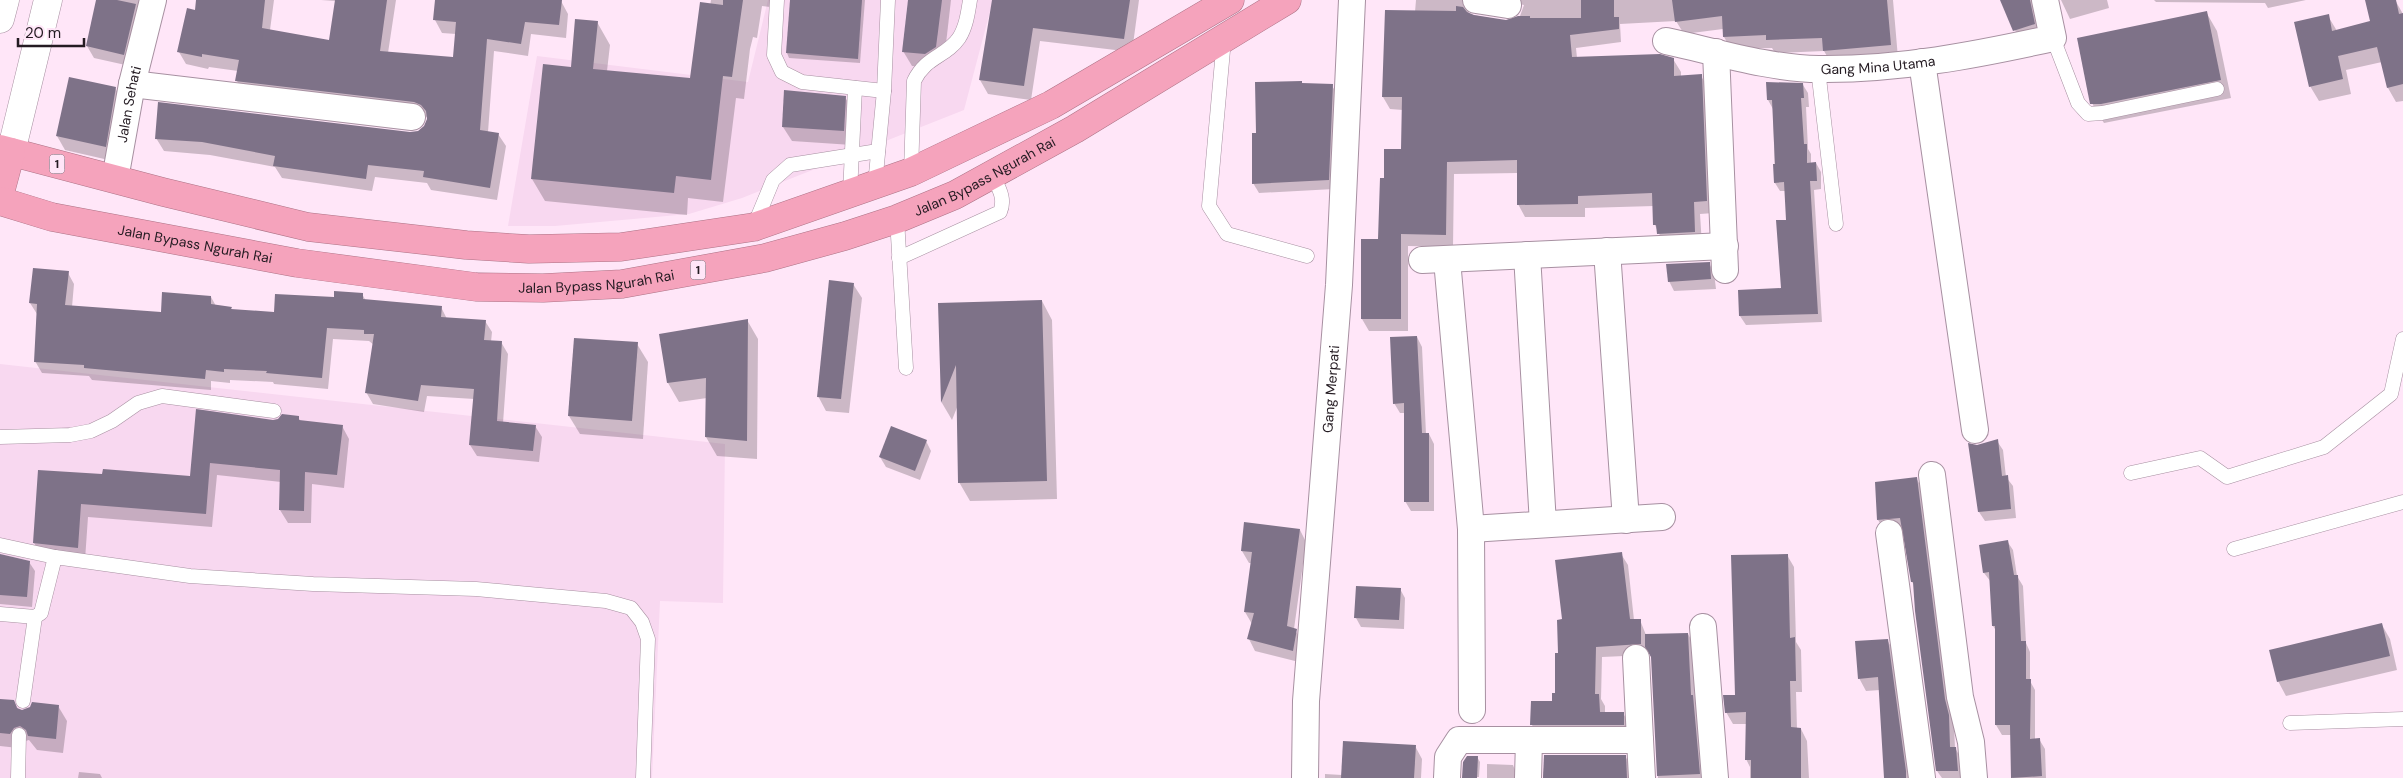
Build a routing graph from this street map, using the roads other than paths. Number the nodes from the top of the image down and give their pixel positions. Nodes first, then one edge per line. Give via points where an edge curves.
1 (5, 0) edge
2 (48, 0) edge
3 (152, 0) edge
4 (777, 0) edge
5 (888, 0) edge
6 (970, 0) edge
7 (1230, 0) edge
8 (1287, 0) edge
9 (1352, 0) edge
10 (1476, 0) edge
11 (2045, 0) edge
12 (1508, 5) dead end
13 (1203, 8) edge
14 (0, 19) edge
15 (1224, 38) junction
16 (2053, 38) junction
17 (1666, 41) dead end
18 (1716, 52) junction
19 (1922, 62) junction
20 (1818, 69) junction
21 (132, 84) junction
22 (855, 88) junction
23 (2217, 89) dead end
24 (884, 91) junction
25 (412, 117) dead end
26 (6, 150) edge
27 (878, 150) junction
28 (852, 154) junction
29 (911, 172) junction
30 (992, 174) junction
31 (115, 178) junction
32 (862, 190) junction
33 (0, 194) edge
34 (0, 201) edge
35 (897, 219) junction
36 (1836, 224) dead end
37 (754, 227) junction
38 (1607, 251) junction
39 (1527, 255) junction
40 (1307, 256) dead end
41 (899, 258) junction
42 (2403, 338) edge
43 (906, 368) dead end
44 (274, 412) dead end
45 (1975, 430) dead end
46 (0, 437) edge
47 (2131, 473) dead end
48 (1932, 475) dead end
49 (2403, 502) edge
50 (1662, 517) dead end
51 (1626, 520) junction
52 (1543, 524) junction
53 (1470, 529) junction
54 (1889, 533) dead end
55 (0, 545) edge
56 (2234, 549) dead end
57 (55, 557) junction
58 (0, 614) edge
59 (35, 617) junction
60 (1703, 627) dead end
61 (1636, 658) dead end
62 (23, 701) dead end
63 (1472, 710) dead end
64 (2403, 719) edge
65 (2290, 723) dead end
66 (20, 735) dead end
67 (1529, 740) junction
68 (1640, 740) junction
69 (18, 778) edge
70 (643, 778) edge
71 (1305, 778) edge
72 (1447, 778) edge
73 (1528, 778) edge
74 (1642, 778) edge
75 (1715, 778) edge
76 (1922, 778) edge
77 (1974, 778) edge

1 - 14 main road
2 - 26 main road
3 - 21 street, Jalan Sehati
4 - 22 lane via 774,55 782,72 802,82
5 - 24 lane
6 - 29 lane via 966,23 958,39 920,68 914,81
7 - 13 highway, 1
8 - 15 highway, Jalan Bypass Ngurah Rai / 1
9 - 71 street, Gang Merpati via 1340,285 1307,682
10 - 12 street
11 - 16 street
13 - 29 highway, 1 via 1051,105
15 - 30 highway, Jalan Bypass Ngurah Rai / 1 via 1075,129
15 - 40 lane via 1209,206 1227,234
16 - 19 street, Gang Mina Utama
16 - 23 lane via 2078,103 2088,114
17 - 18 street, Gang Mina Utama
18 - 20 street, Gang Mina Utama
18 - 38 street via 1725,258
19 - 20 street, Gang Mina Utama
19 - 45 street
20 - 36 lane
21 - 25 street
21 - 31 street, Jalan Sehati
22 - 24 lane
22 - 28 lane
24 - 27 lane
26 - 31 highway, 1
26 - 33 highway
27 - 28 lane
27 - 32 lane
28 - 32 lane
28 - 37 lane via 790,166 773,180
29 - 32 highway, 1
30 - 35 highway, Jalan Bypass Ngurah Rai / 1 via 955,195
30 - 41 lane via 1002,195 1000,212
31 - 37 highway, 1 via 308,227 466,245 529,249 621,247
32 - 37 highway, 1
34 - 35 highway, Jalan Bypass Ngurah Rai / 1 via 52,218 297,263 476,287 622,284 765,258
35 - 41 lane
38 - 39 street
38 - 51 street
39 - 52 street
39 - 53 street via 1434,260
41 - 43 lane
42 - 47 lane via 2390,394 2324,447 2227,477 2200,458
44 - 46 lane via 162,396 138,403 91,431 70,436
48 - 77 street via 1960,697 1972,749
49 - 56 lane
50 - 51 street
51 - 52 street
52 - 53 street
53 - 63 street
54 - 76 street
55 - 57 lane
57 - 59 lane via 41,613
57 - 70 lane via 190,576 476,589 606,601 631,608 642,622 648,639
58 - 59 lane
59 - 62 lane
60 - 75 street
61 - 68 street
64 - 65 lane
66 - 69 lane
67 - 68 street
67 - 72 street via 1459,740 1448,757
67 - 73 street
68 - 74 street

